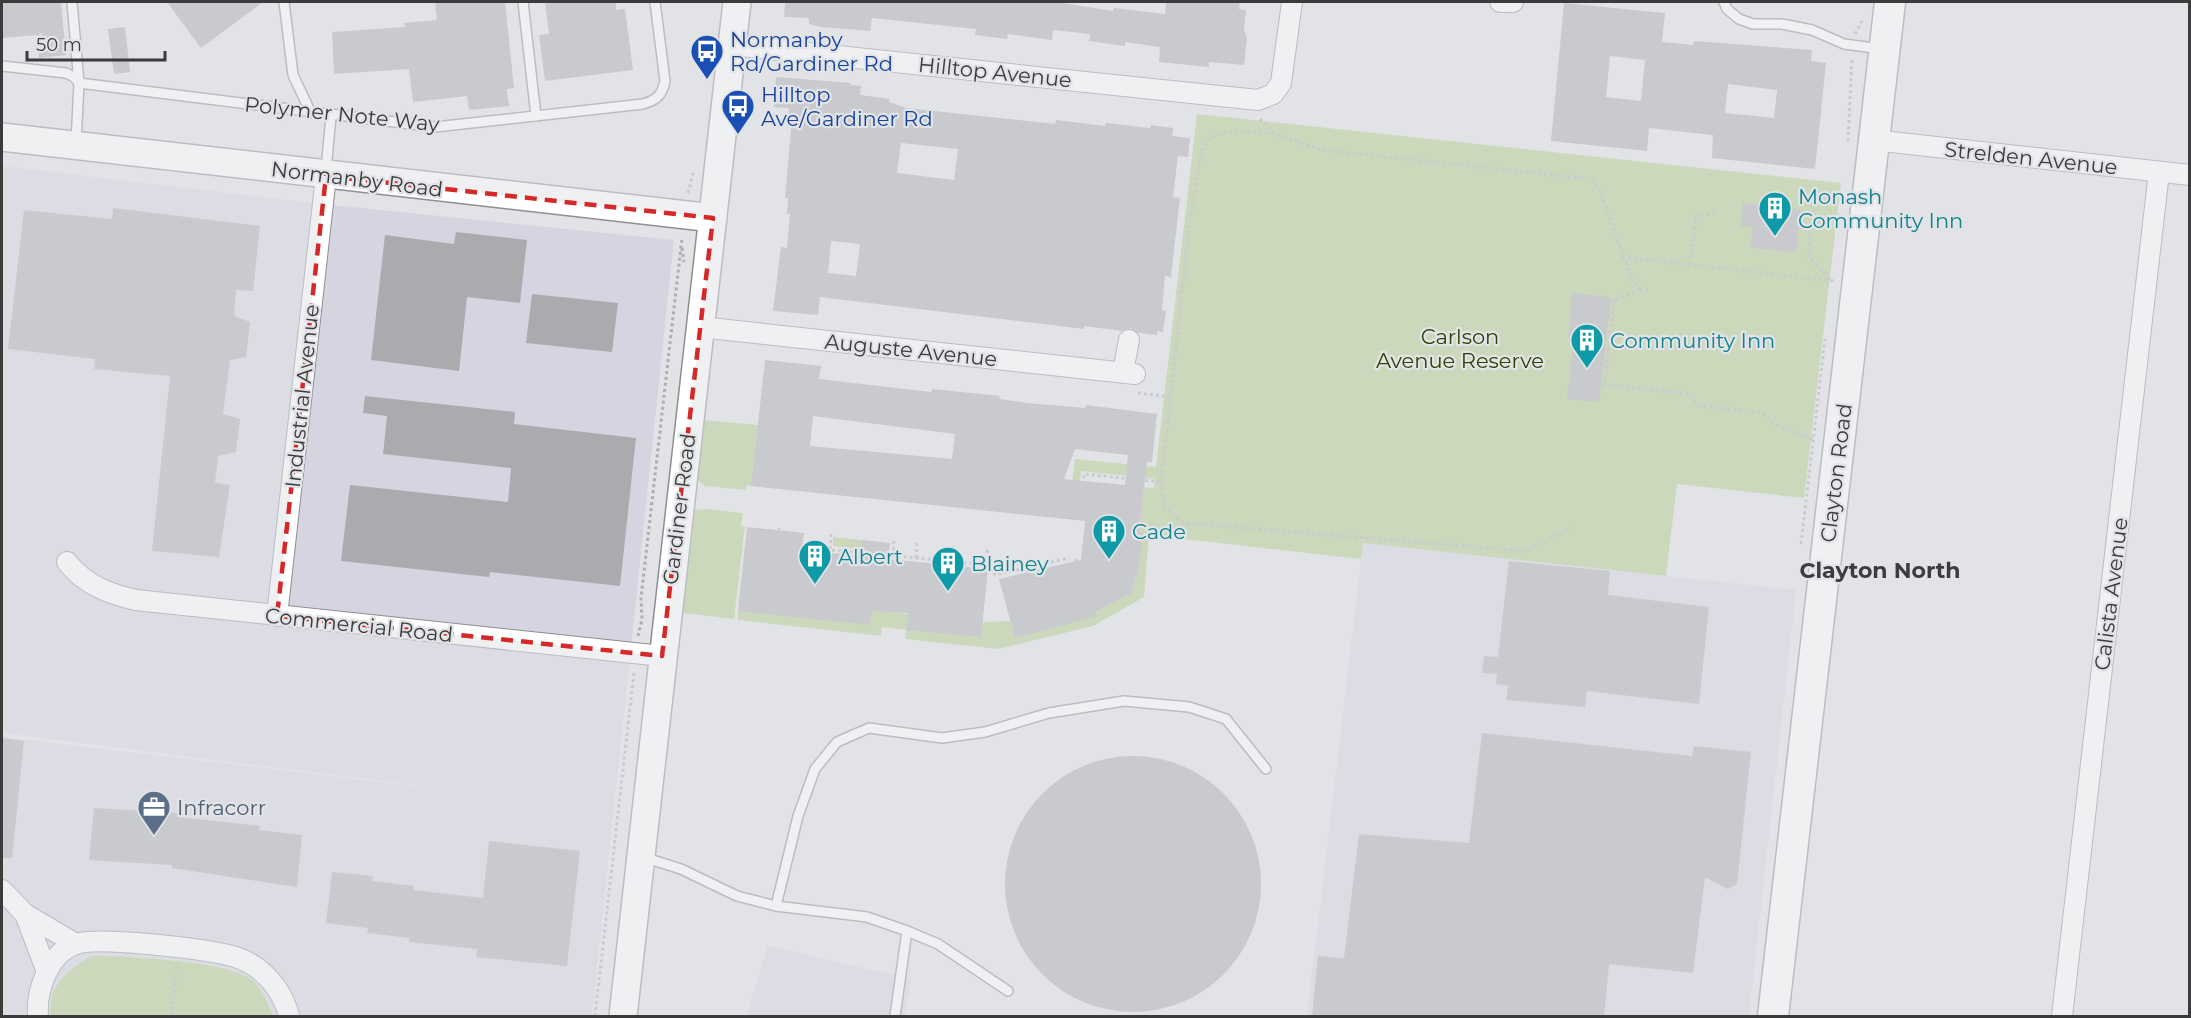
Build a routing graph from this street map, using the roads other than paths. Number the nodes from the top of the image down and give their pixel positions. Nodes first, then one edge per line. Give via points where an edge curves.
1 (72, 2) edge
2 (284, 2) edge
3 (523, 2) edge
4 (655, 2) edge
5 (737, 2) edge
6 (1292, 2) edge
7 (1500, 2) edge
8 (1513, 2) edge
9 (1724, 2) edge
10 (1890, 2) edge
11 (732, 45) junction
12 (1884, 50) junction
13 (2, 66) edge
14 (79, 83) junction
15 (311, 113) junction
16 (331, 116) junction
17 (536, 116) junction
18 (2, 137) edge
19 (1874, 140) junction
20 (76, 146) junction
21 (2159, 172) junction
22 (2190, 175) edge
23 (326, 176) junction
24 (713, 218) junction
25 (700, 327) junction
26 (1129, 340) dead end
27 (67, 562) dead end
28 (277, 616) junction
29 (662, 656) junction
30 (1266, 769) dead end
31 (640, 856) junction
32 (2, 890) edge
33 (776, 906) junction
34 (26, 914) junction
35 (907, 931) junction
36 (76, 944) junction
37 (47, 972) junction
38 (1008, 991) dead end
39 (38, 1017) edge
40 (289, 1017) edge
41 (623, 1017) edge
42 (895, 1017) edge
43 (1773, 1017) edge
44 (2062, 1017) edge

1 - 14 lane
2 - 15 lane via 293,75
3 - 17 lane
4 - 17 lane, Polymer Note Way via 665,81 655,100
5 - 11 street, Gardiner Road
6 - 11 street, Hilltop Avenue via 1281,83 1274,94 1258,100
7 - 8 street
9 - 12 lane via 1739,19 1753,24 1782,24 1812,30 1844,44
10 - 12 main road, Clayton Road
11 - 24 street, Gardiner Road
12 - 19 main road, Clayton Road
13 - 14 lane, Polymer Note Way via 66,73
14 - 15 lane, Polymer Note Way
14 - 20 lane
15 - 16 lane, Polymer Note Way
16 - 17 lane, Polymer Note Way via 435,127
16 - 23 lane
18 - 20 street, Normanby Road
19 - 21 street, Strelden Avenue
19 - 43 main road, Clayton Road via 1866,219 1845,282 1838,448
20 - 23 street, Normanby Road
21 - 22 street, Strelden Avenue
21 - 44 street, Calista Avenue
23 - 24 street, Normanby Road
23 - 28 street, Industrial Avenue
24 - 25 street, Gardiner Road
25 - 26 street, Auguste Avenue via 1129,373
25 - 29 street, Gardiner Road
27 - 28 street, Commercial Road via 85,580 120,597
28 - 29 street, Commercial Road
29 - 31 street, Gardiner Road
30 - 33 lane via 1226,719 1189,707 1124,701 1049,713 984,732 942,738 869,728 837,742 815,769 798,816
31 - 33 lane via 681,869 737,896
31 - 41 street, Gardiner Road
32 - 34 street
33 - 35 lane via 867,917
34 - 36 street
34 - 37 street
35 - 38 lane via 938,944
35 - 42 lane
36 - 37 street via 59,955
36 - 40 street via 116,942 229,955 255,966 274,982
37 - 39 street via 38,993

